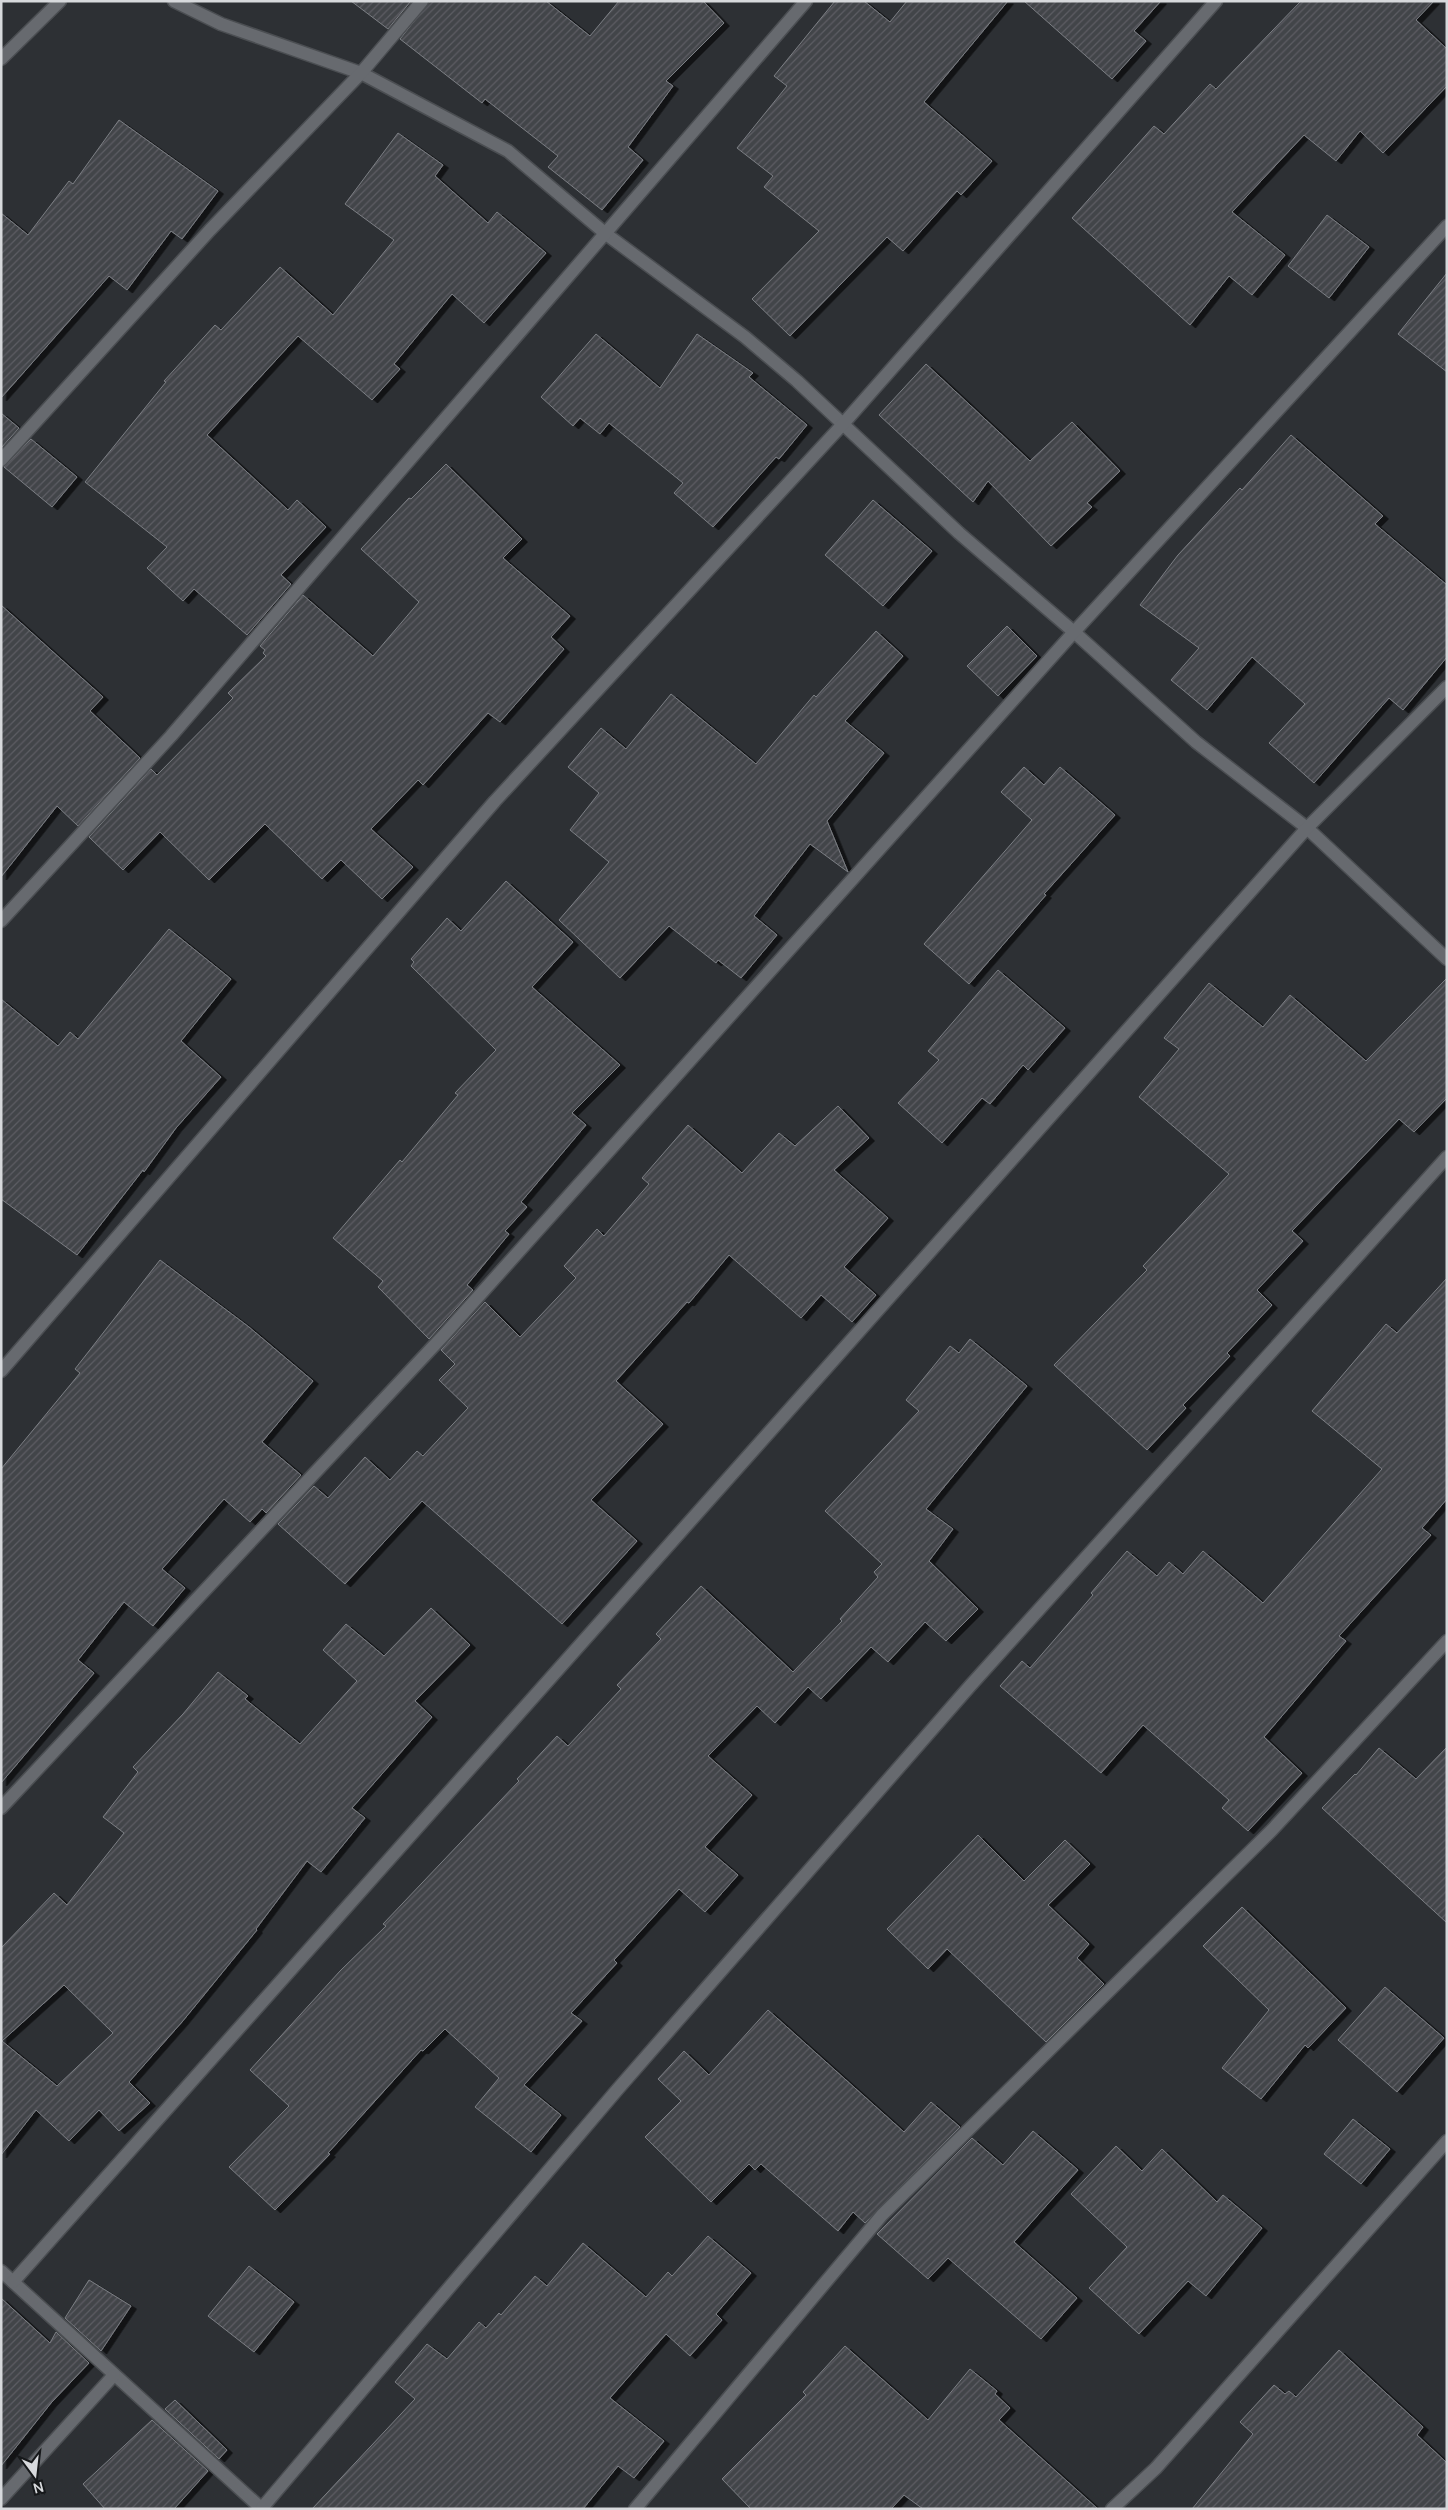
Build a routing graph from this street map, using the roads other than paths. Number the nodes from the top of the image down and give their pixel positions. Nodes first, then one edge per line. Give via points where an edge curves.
1 (60, 1) edge
2 (174, 1) edge
3 (422, 1) edge
4 (806, 1) edge
5 (1216, 1) edge
6 (1, 59) edge
7 (361, 73) junction
8 (1447, 226) edge
9 (606, 234) junction
10 (843, 424) junction
11 (1, 460) edge
12 (1074, 632) junction
13 (1447, 687) edge
14 (1307, 828) junction
15 (1, 921) edge
16 (1447, 959) edge
17 (1447, 1157) edge
18 (1, 1371) edge
19 (1447, 1641) edge
20 (1, 1808) edge
21 (1447, 2141) edge
22 (1, 2271) edge
23 (13, 2282) junction
24 (114, 2375) junction
25 (1, 2499) edge
26 (262, 2509) edge
27 (634, 2509) edge
28 (1112, 2509) edge

1 - 6 street
2 - 7 street via 221,24
3 - 7 street
4 - 9 street
5 - 10 street
7 - 9 street via 508,152
7 - 11 street via 210,230
8 - 12 street
9 - 10 street via 745,337
9 - 15 street via 171,736
10 - 12 street via 959,532
10 - 18 street via 495,801
12 - 14 street via 1196,742
12 - 20 street via 443,1336
13 - 14 street
14 - 16 street
14 - 23 street
17 - 26 street via 957,1701 617,2090
19 - 27 street via 1272,1830 882,2215
21 - 28 street via 1156,2468
22 - 23 street
23 - 24 street
24 - 25 street
24 - 26 street

